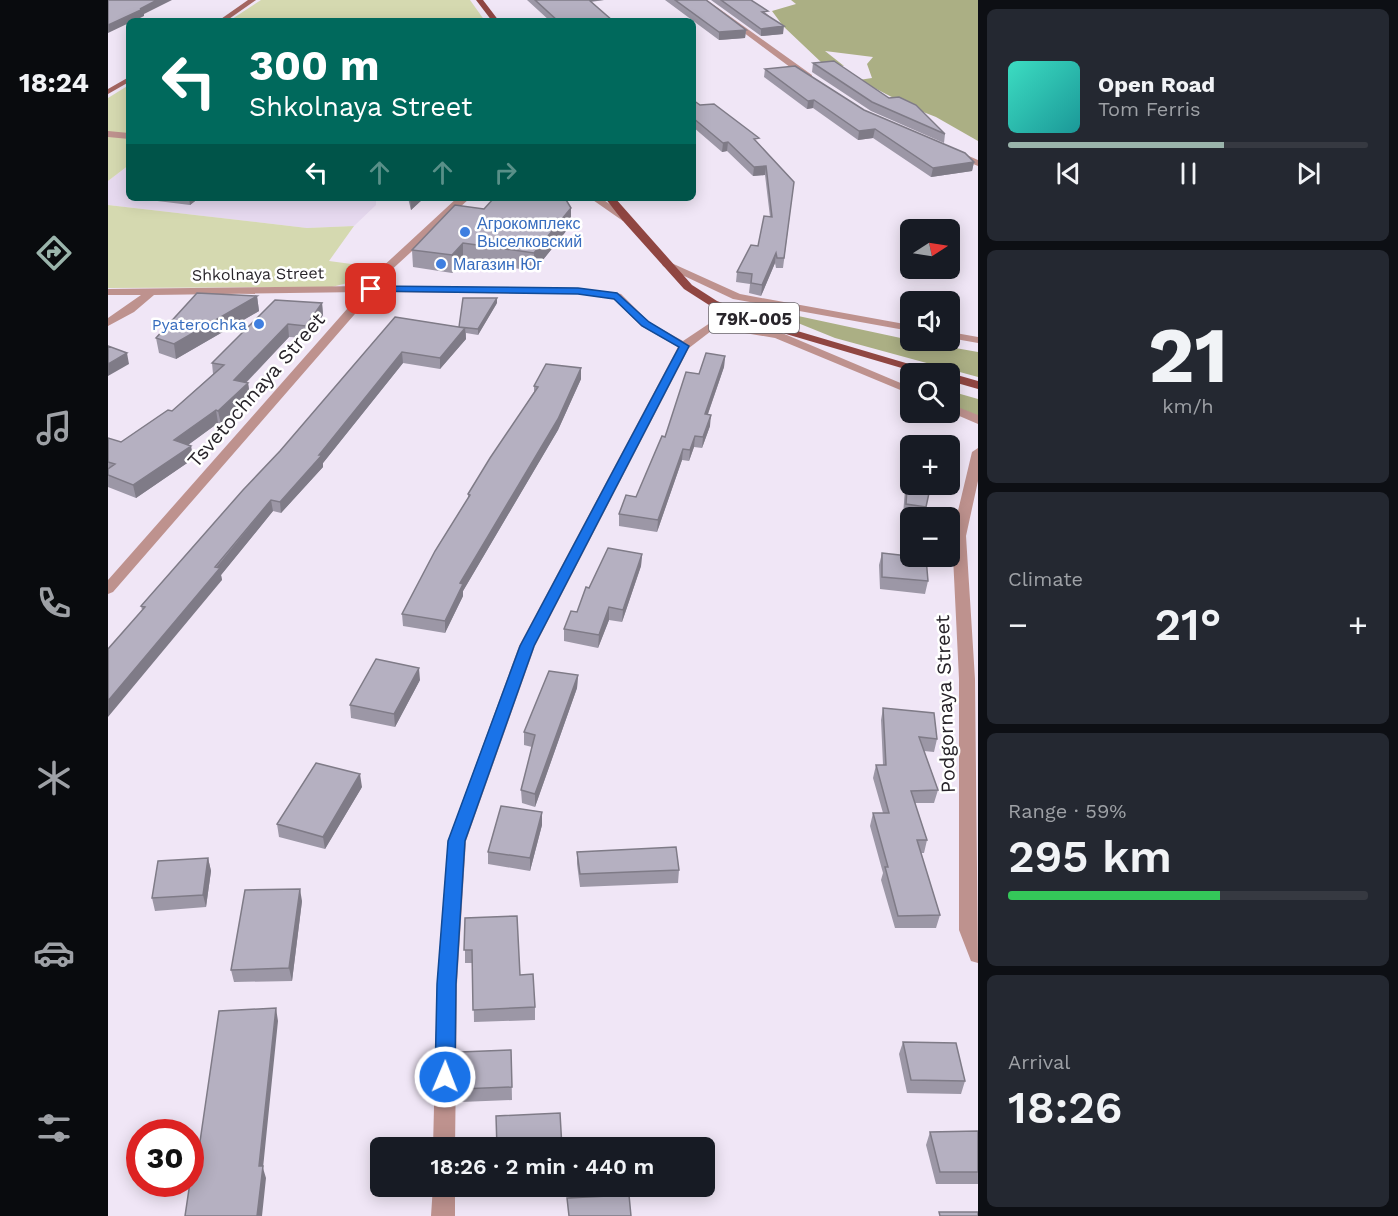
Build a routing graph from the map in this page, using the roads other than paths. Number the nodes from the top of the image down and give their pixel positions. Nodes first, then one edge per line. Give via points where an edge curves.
1 (253, 0) edge
2 (480, 0) edge
3 (702, 0) edge
4 (226, 18) edge
5 (494, 18) edge
6 (814, 80) edge
7 (126, 81) edge
8 (108, 92) edge
9 (108, 134) edge
10 (126, 136) edge
11 (948, 150) edge
12 (978, 163) edge
13 (458, 201) edge
14 (599, 201) edge
15 (612, 201) edge
16 (626, 219) junction
17 (667, 264) junction
18 (371, 289) junction
19 (108, 292) edge
20 (151, 292) junction
21 (108, 323) edge
22 (900, 326) edge
23 (960, 337) edge
24 (978, 340) edge
25 (684, 346) junction
26 (900, 363) edge
27 (960, 380) edge
28 (978, 385) edge
29 (900, 388) edge
30 (960, 412) edge
31 (978, 420) edge
32 (978, 452) edge
33 (108, 588) edge
34 (978, 955) edge
35 (444, 1137) edge
36 (444, 1197) edge
37 (443, 1216) edge

1 - 4 main road
2 - 5 main road
3 - 6 street
7 - 8 main road
9 - 10 street
11 - 12 street
13 - 18 street, Tsvetochnaya Street via 383,272
14 - 16 street
15 - 16 main road, 79К-005
16 - 17 main road, 79К-005
17 - 22 street via 737,297
17 - 26 main road, 79К-005 via 688,287 713,303 790,332
18 - 20 street, Shkolnaya Street
18 - 25 street, Shkolnaya Street via 578,291 617,296 645,324
18 - 33 street, Tsvetochnaya Street
19 - 20 street, Shkolnaya Street
20 - 21 street
23 - 24 street
25 - 29 street via 713,324 778,335
25 - 35 street via 527,646 457,841 447,984
27 - 28 main road
30 - 31 street
32 - 34 street, Podgornaya Street via 959,536 967,679 969,930
36 - 37 street

